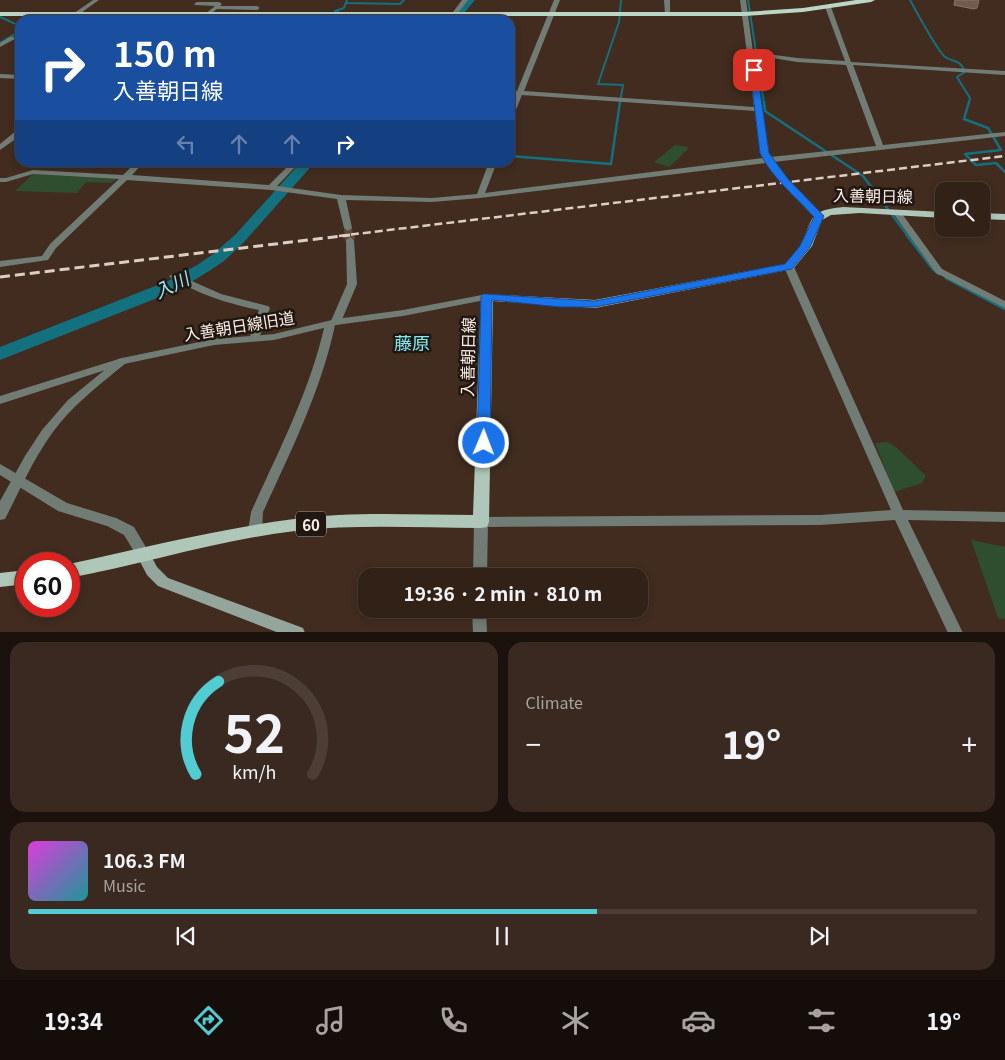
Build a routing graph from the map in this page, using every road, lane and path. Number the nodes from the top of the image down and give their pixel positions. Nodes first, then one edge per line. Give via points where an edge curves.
1 (96, 0) edge
2 (465, 0) edge
3 (557, 0) edge
4 (667, 0) edge
5 (743, 0) edge
6 (871, 0) edge
7 (197, 4) dead end
8 (833, 4) edge
9 (216, 7) junction
10 (256, 9) junction
11 (0, 14) edge
12 (76, 14) junction
13 (451, 14) junction
14 (552, 14) junction
15 (668, 14) junction
16 (744, 14) junction
17 (142, 15) edge
18 (209, 15) edge
19 (215, 15) edge
20 (299, 15) edge
21 (405, 15) edge
22 (15, 38) edge
23 (0, 45) edge
24 (751, 53) junction
25 (850, 64) junction
26 (1005, 73) edge
27 (0, 76) edge
28 (15, 77) edge
29 (515, 93) edge
30 (519, 93) junction
31 (515, 104) edge
32 (758, 109) junction
33 (1005, 134) edge
34 (15, 136) edge
35 (880, 147) junction
36 (0, 148) edge
37 (768, 160) junction
38 (136, 167) edge
39 (292, 167) edge
40 (491, 167) edge
41 (126, 177) junction
42 (0, 180) edge
43 (271, 188) junction
44 (480, 196) junction
45 (341, 197) junction
46 (897, 213) junction
47 (935, 215) edge
48 (819, 216) junction
49 (990, 216) edge
50 (1005, 217) edge
51 (348, 228) tunnel mouth
52 (350, 240) tunnel mouth
53 (0, 264) edge
54 (789, 266) junction
55 (174, 276) dead end
56 (487, 297) junction
57 (1005, 305) edge
58 (333, 323) junction
59 (254, 339) junction
60 (122, 361) junction
61 (0, 400) edge
62 (0, 469) edge
63 (17, 479) junction
64 (0, 514) edge
65 (899, 516) junction
66 (1005, 517) edge
67 (481, 522) junction
68 (255, 531) junction
69 (143, 554) junction
70 (80, 568) edge
71 (480, 568) edge
72 (15, 578) edge
73 (0, 580) edge
74 (479, 618) edge
75 (298, 632) edge
76 (480, 632) edge
77 (956, 632) edge

1 - 12 street
2 - 13 street
3 - 14 street
4 - 15 street
5 - 16 street
6 - 8 highway
7 - 9 street via 218,4
8 - 16 highway
8 - 25 street
9 - 10 street
9 - 18 street
10 - 19 highway
10 - 20 highway
11 - 12 highway
12 - 17 highway
13 - 14 highway
13 - 21 highway
14 - 15 highway
14 - 30 street
15 - 16 highway
16 - 24 street
22 - 23 street
24 - 25 street
24 - 32 street
25 - 26 street
25 - 35 street
27 - 28 street
29 - 30 street
30 - 31 street
30 - 32 street
32 - 37 street via 764,153
33 - 35 street
34 - 36 street
35 - 37 street
37 - 44 street
37 - 48 street
38 - 41 street
39 - 43 street
40 - 44 street
41 - 42 street via 33,172
41 - 43 street
41 - 53 street via 53,246 45,258
43 - 45 street
44 - 45 street via 432,200
45 - 51 street
46 - 47 main road, 入善朝日線
46 - 48 main road, 入善朝日線 via 842,211
46 - 57 street via 939,271
48 - 54 main road, 入善朝日線 via 805,247
49 - 50 main road
52 - 58 street via 352,284
54 - 56 main road, 入善朝日線 via 595,304
54 - 65 street
55 - 59 street via 222,299 266,308
56 - 58 street, 入善朝日線旧道
56 - 67 main road, 入善朝日線
58 - 59 street, 入善朝日線旧道
58 - 68 street via 306,402 257,512
59 - 60 street, 入善朝日線旧道 via 214,342
60 - 61 street, 入善朝日線旧道
60 - 63 street via 66,409
62 - 63 street
63 - 64 street
63 - 69 street via 63,507 129,531
65 - 66 street
65 - 67 street via 820,520
65 - 77 street
67 - 68 main road, 60 via 352,521
67 - 71 street
68 - 69 main road, 60
69 - 70 main road, 60
69 - 75 main road via 152,571 164,582
72 - 73 main road
74 - 76 street

